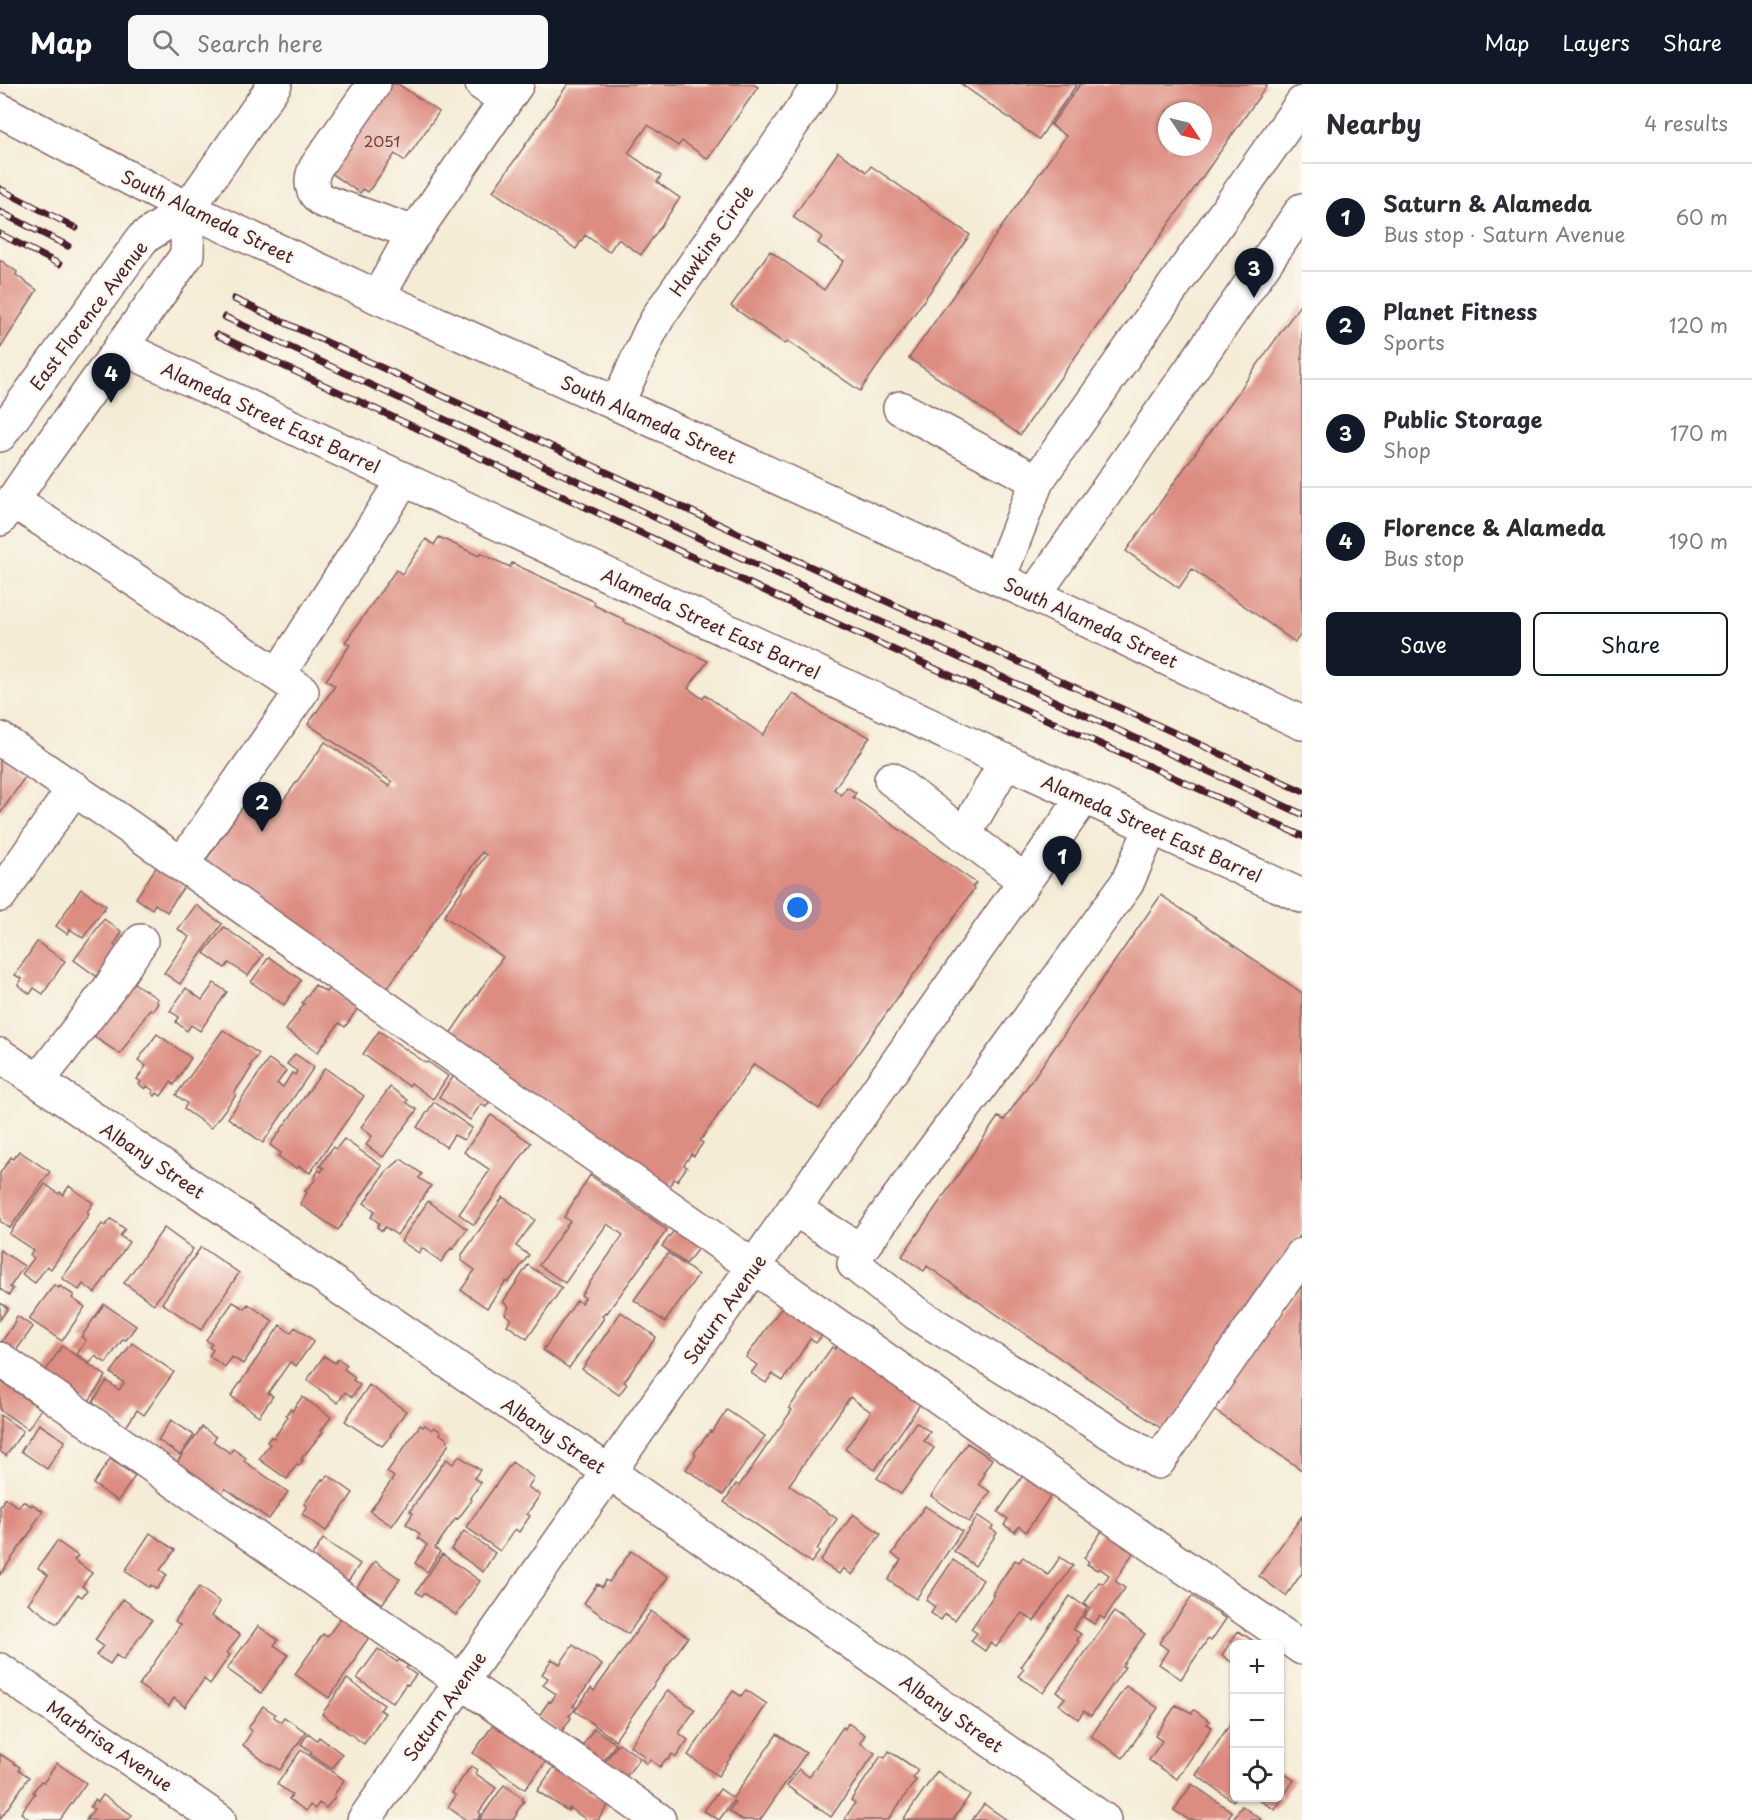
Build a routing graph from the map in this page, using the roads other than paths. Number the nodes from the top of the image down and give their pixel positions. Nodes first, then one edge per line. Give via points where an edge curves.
1 (275, 84) edge
2 (374, 84) edge
3 (820, 84) edge
4 (502, 90) edge
5 (1302, 103) edge
6 (0, 110) edge
7 (188, 209) junction
8 (1302, 210) edge
9 (415, 233) junction
10 (378, 297) junction
11 (121, 347) junction
12 (617, 404) junction
13 (900, 408) dead end
14 (0, 435) edge
15 (404, 479) junction
16 (1037, 481) junction
17 (6, 510) edge
18 (999, 578) junction
19 (1034, 595) junction
20 (278, 675) junction
21 (1302, 723) edge
22 (0, 739) edge
23 (1006, 761) junction
24 (891, 779) dead end
25 (74, 788) junction
26 (1084, 797) junction
27 (1151, 828) junction
28 (964, 835) junction
29 (181, 864) junction
30 (1026, 881) junction
31 (0, 895) edge
32 (1302, 896) edge
33 (141, 941) dead end
34 (0, 1055) edge
35 (38, 1081) junction
36 (794, 1209) junction
37 (860, 1250) junction
38 (1302, 1255) edge
39 (755, 1266) junction
40 (0, 1359) edge
41 (609, 1472) junction
42 (1302, 1648) edge
43 (0, 1670) edge
44 (461, 1682) junction
45 (219, 1820) edge
46 (364, 1820) edge
47 (659, 1820) edge
48 (1104, 1820) edge

1 - 7 street, East Florence Avenue
2 - 9 street via 316,167 311,184 319,199 327,203
3 - 12 street, Hawkins Circle via 660,314
4 - 9 street
5 - 16 street
6 - 7 street, South Alameda Street
7 - 10 street, South Alameda Street
7 - 11 street via 187,255
7 - 14 street, East Florence Avenue via 143,238
8 - 19 street
9 - 10 street
10 - 12 street, South Alameda Street
11 - 15 street, Alameda Street East Barrel
11 - 17 street
12 - 18 street, South Alameda Street
13 - 16 street
15 - 20 street
15 - 23 street, Alameda Street East Barrel
16 - 18 street
17 - 20 street
18 - 19 street, South Alameda Street
19 - 21 street, South Alameda Street
20 - 29 street via 302,691
22 - 25 street
23 - 26 street, Alameda Street East Barrel
23 - 28 street
24 - 28 street
25 - 29 street
25 - 31 street
26 - 27 street, Alameda Street East Barrel
26 - 30 street, Saturn Avenue
27 - 32 street, Alameda Street East Barrel
27 - 37 street via 1127,883
28 - 30 street
29 - 39 street
30 - 36 street, Saturn Avenue
33 - 35 street
34 - 35 street, Albany Street
35 - 41 street, Albany Street
36 - 37 street
36 - 39 street, Saturn Avenue
37 - 38 street via 854,1264 917,1314 1158,1462
39 - 41 street, Saturn Avenue
39 - 42 street
40 - 44 street
41 - 44 street, Saturn Avenue
41 - 48 street, Albany Street
43 - 45 street, Marbrisa Avenue
44 - 46 street, Saturn Avenue
44 - 47 street

